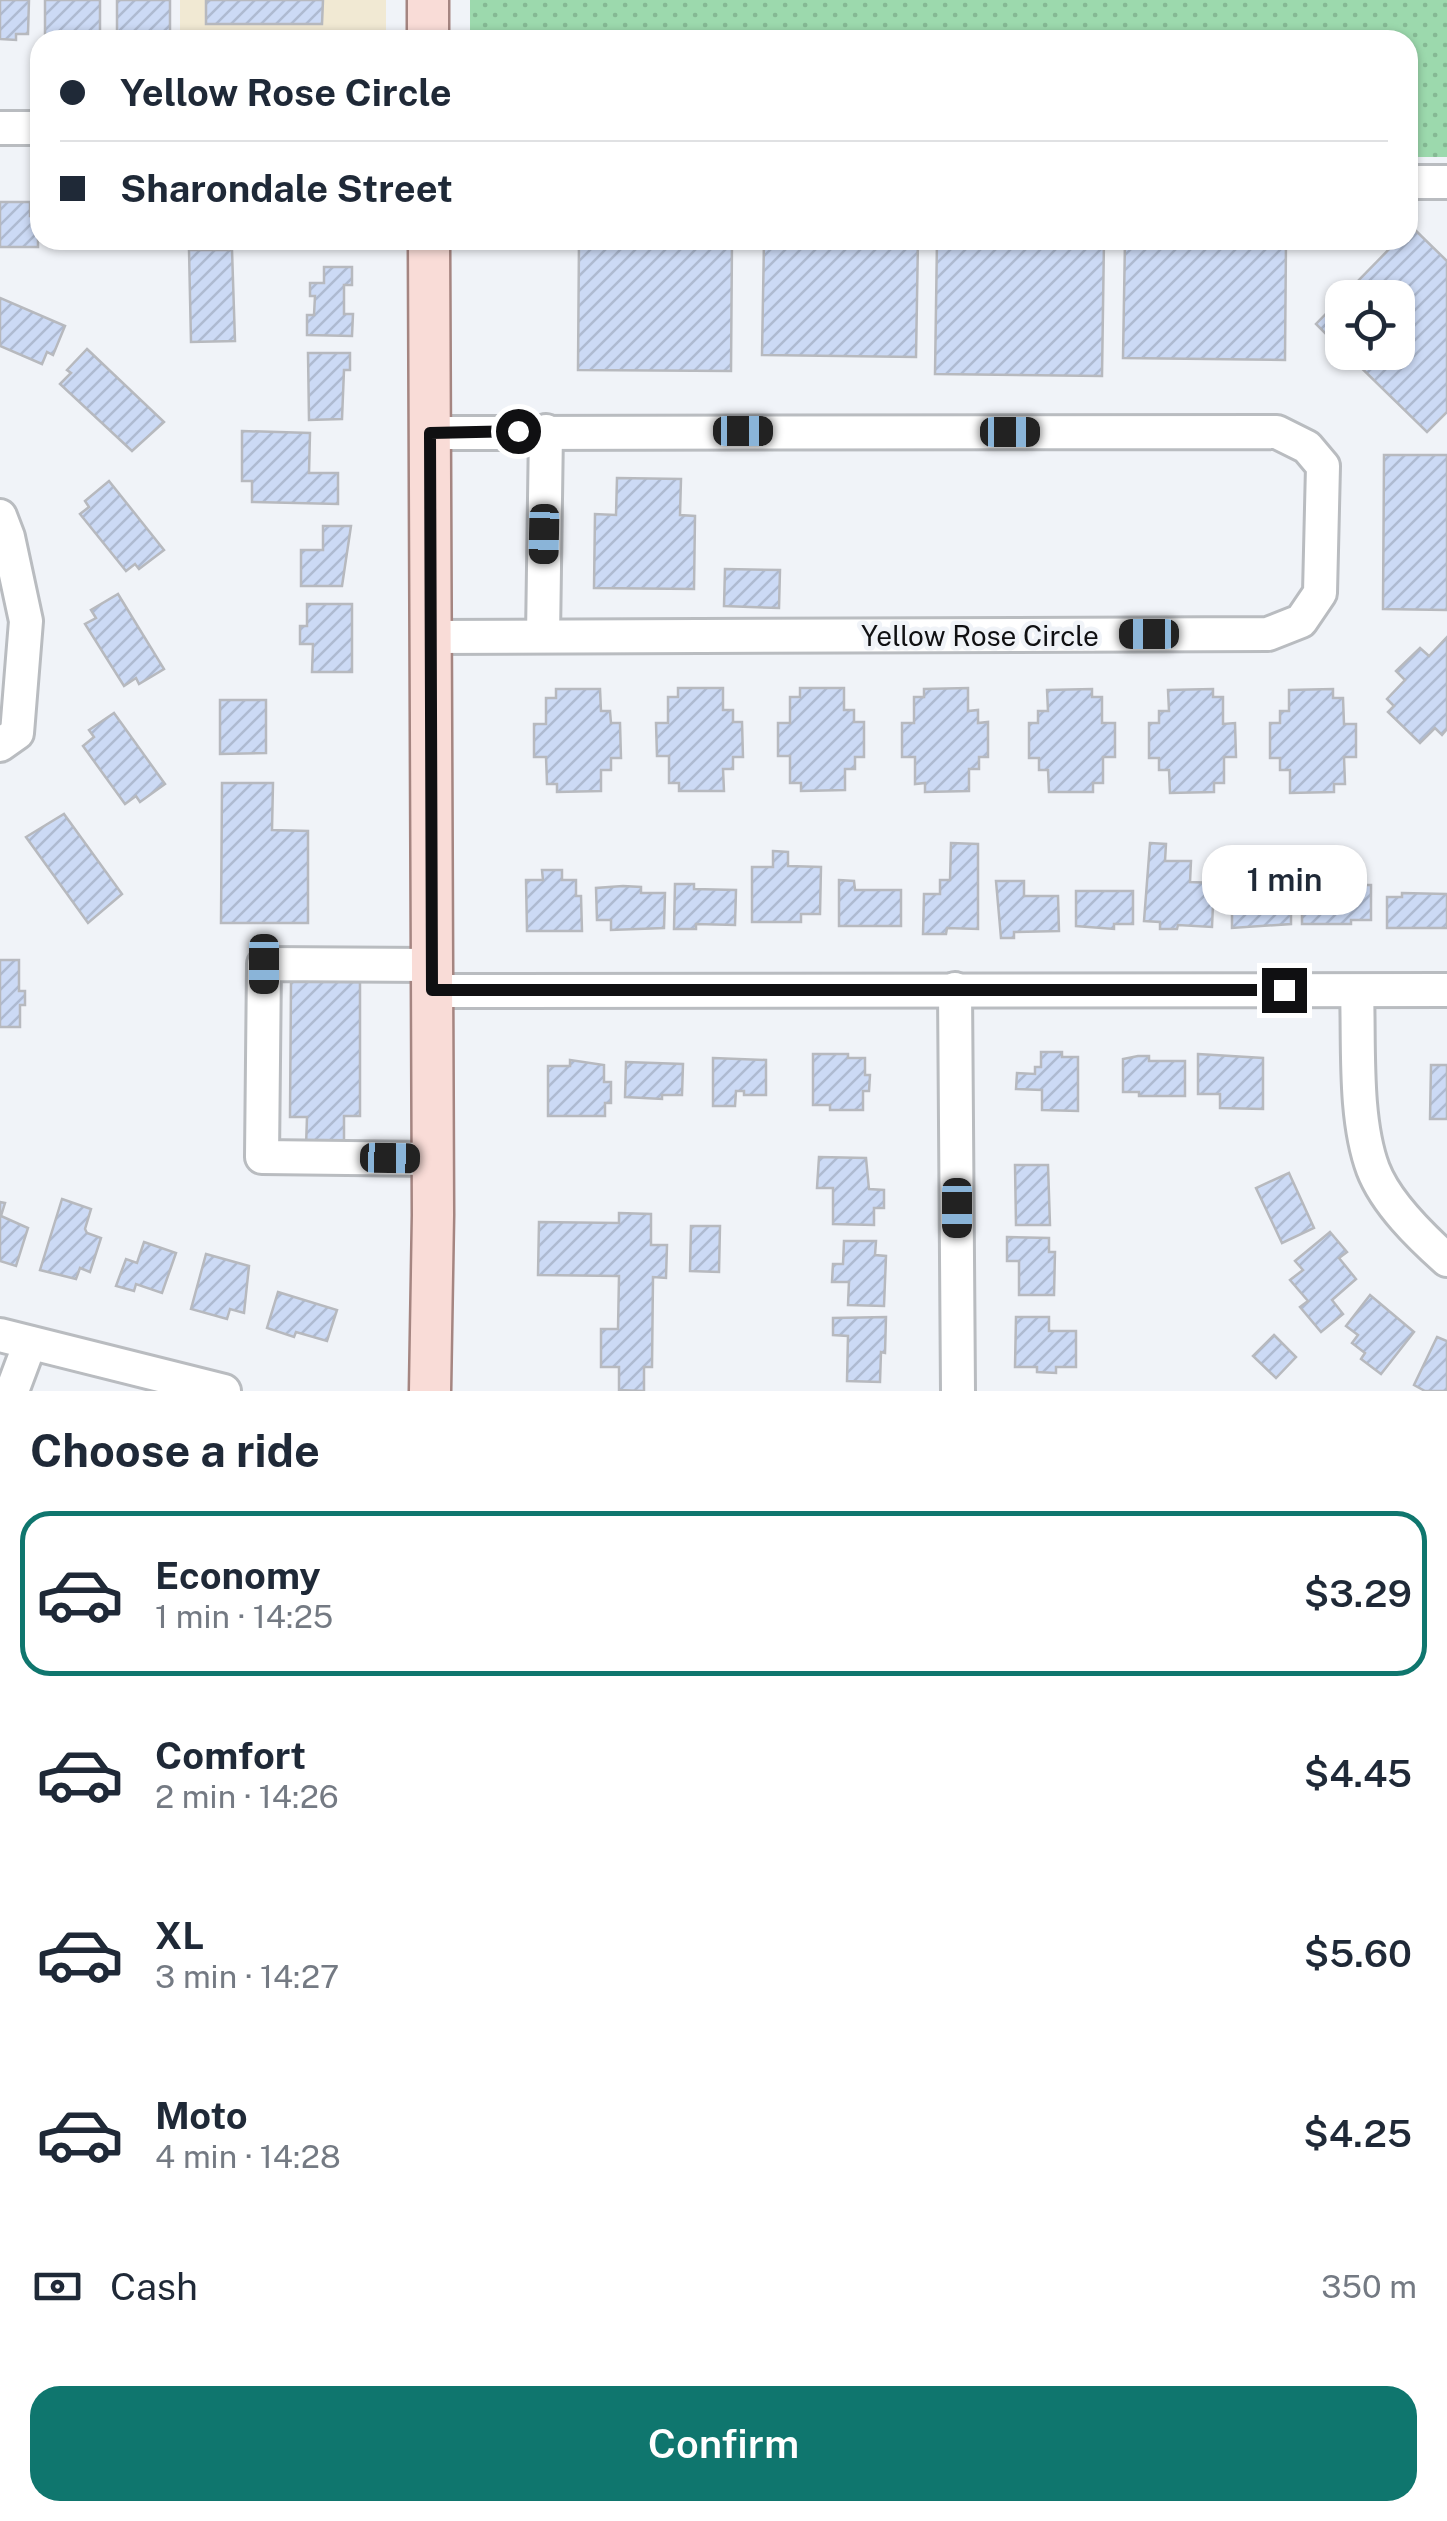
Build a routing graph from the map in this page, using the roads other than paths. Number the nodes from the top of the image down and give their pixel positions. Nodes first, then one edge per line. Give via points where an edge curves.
1 (428, 0) edge
2 (428, 30) edge
3 (0, 128) edge
4 (30, 128) edge
5 (1418, 182) edge
6 (1447, 182) edge
7 (429, 250) edge
8 (546, 431) junction
9 (430, 433) junction
10 (0, 516) edge
11 (543, 636) junction
12 (430, 637) junction
13 (0, 746) edge
14 (432, 978) junction
15 (955, 989) junction
16 (1357, 990) junction
17 (1447, 990) edge
18 (432, 1158) junction
19 (1447, 1260) edge
20 (15, 1339) edge
21 (12, 1391) edge
22 (224, 1391) edge
23 (430, 1391) edge
24 (958, 1391) edge

1 - 2 main road
3 - 4 street
5 - 6 street
7 - 9 main road
8 - 9 street, Yellow Rose Circle
8 - 11 street
8 - 11 street, Yellow Rose Circle via 1277,432 1323,466 1320,593 1301,621 1268,634
9 - 12 main road
10 - 13 street via 26,621 17,733
11 - 12 street, Yellow Rose Circle
12 - 14 main road
14 - 15 street
14 - 18 main road
14 - 18 street via 264,964 262,1157
15 - 16 street
15 - 24 street
16 - 17 street
16 - 19 street via 1363,1129 1373,1170
18 - 23 main road
20 - 21 street
20 - 22 street

